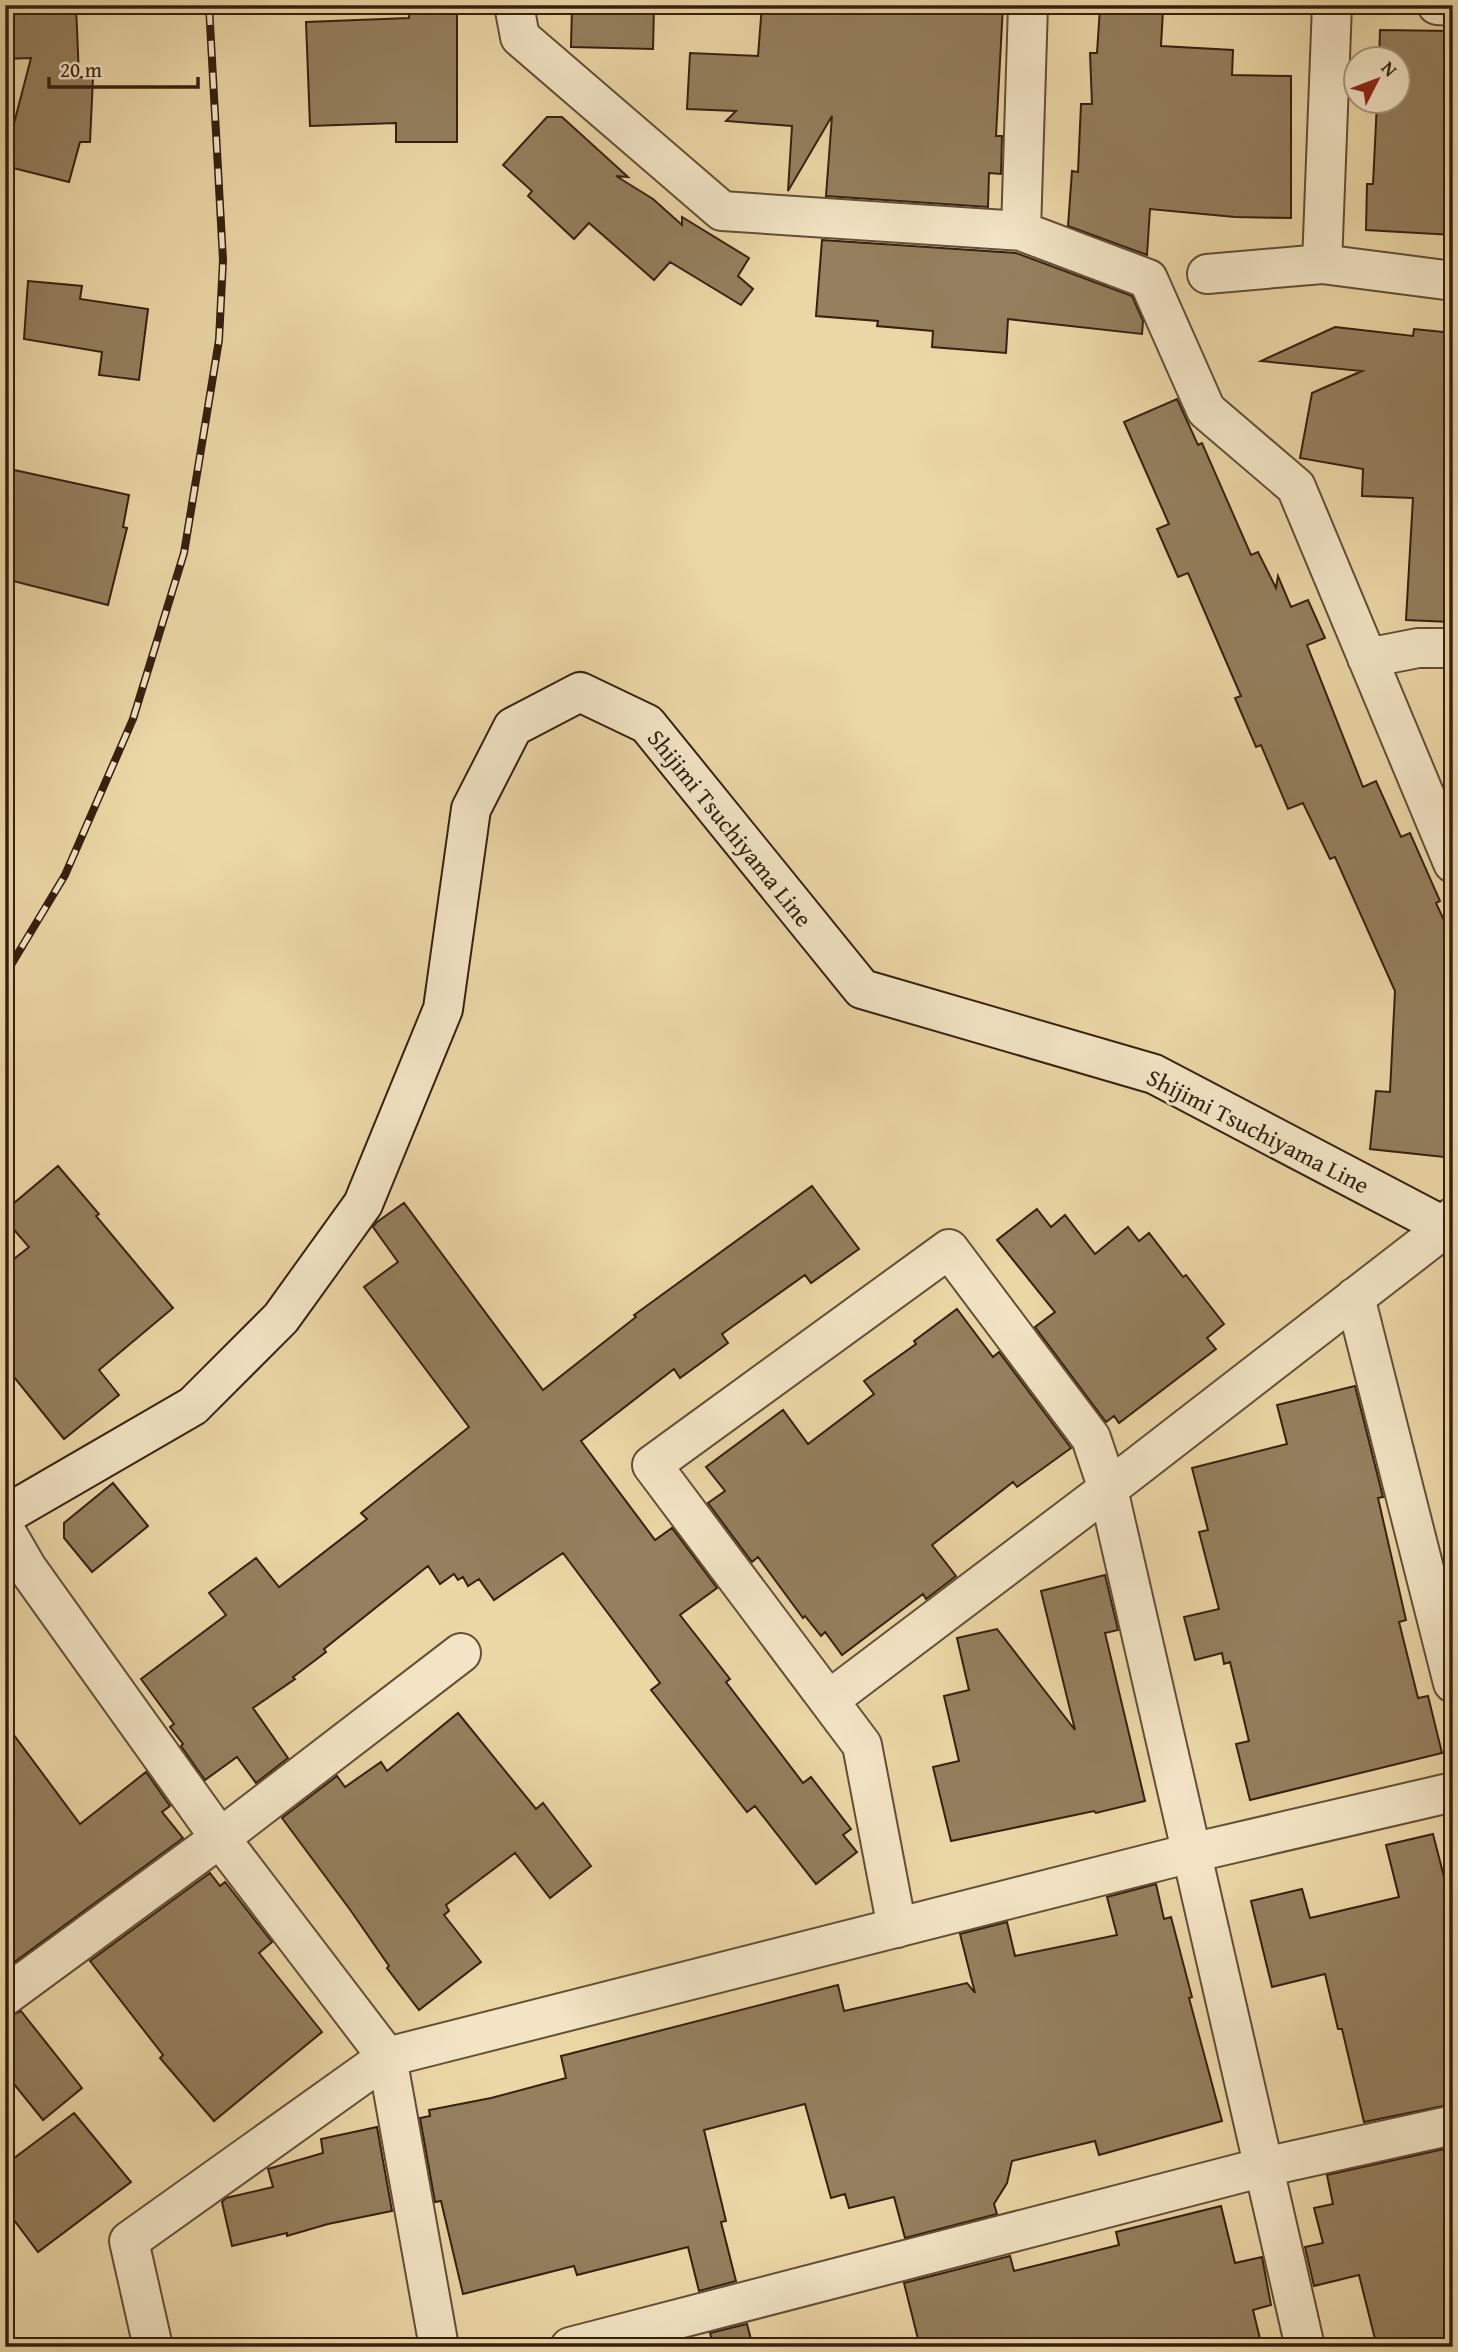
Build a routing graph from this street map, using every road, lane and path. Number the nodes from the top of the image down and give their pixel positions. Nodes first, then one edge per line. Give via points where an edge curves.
1 (514, 5) edge
2 (1028, 5) edge
3 (1332, 5) edge
4 (1437, 5) edge
5 (1453, 6) edge
6 (1021, 232) junction
7 (1322, 264) junction
8 (1207, 274) dead end
9 (1453, 281) edge
10 (1453, 649) edge
11 (1367, 658) junction
12 (1453, 863) edge
13 (1450, 1226) edge
14 (1355, 1297) junction
15 (1108, 1489) junction
16 (5, 1515) edge
17 (5, 1530) edge
18 (461, 1653) dead end
19 (1453, 1684) edge
20 (829, 1700) junction
21 (1453, 1792) edge
22 (220, 1838) junction
23 (1191, 1853) junction
24 (897, 1928) junction
25 (5, 1996) edge
26 (387, 2057) junction
27 (1453, 2125) edge
28 (1264, 2167) junction
29 (153, 2347) edge
30 (439, 2347) edge
31 (570, 2347) edge
32 (1305, 2347) edge

1 - 6 street via 520,37 722,211
2 - 6 street
3 - 7 street
4 - 5 street
6 - 11 street via 1148,279 1206,410 1296,487
7 - 8 street
7 - 9 street
10 - 11 street via 1419,648
11 - 12 street
13 - 14 street
13 - 16 street, Shijimi Tsuchiyama Line via 1154,1074 862,989 646,724 580,692 513,727 471,809 443,1009 363,1203 281,1318 193,1406
14 - 15 street
14 - 19 street
15 - 20 street
15 - 20 street via 1091,1438 949,1249 652,1465
15 - 23 street
17 - 22 street via 27,1568
18 - 22 street
20 - 24 street via 862,1745
21 - 23 street
22 - 25 street
22 - 26 street
23 - 24 street
23 - 28 street
24 - 26 street
26 - 29 street via 129,2241
26 - 30 street
27 - 28 street
28 - 31 street
28 - 32 street

